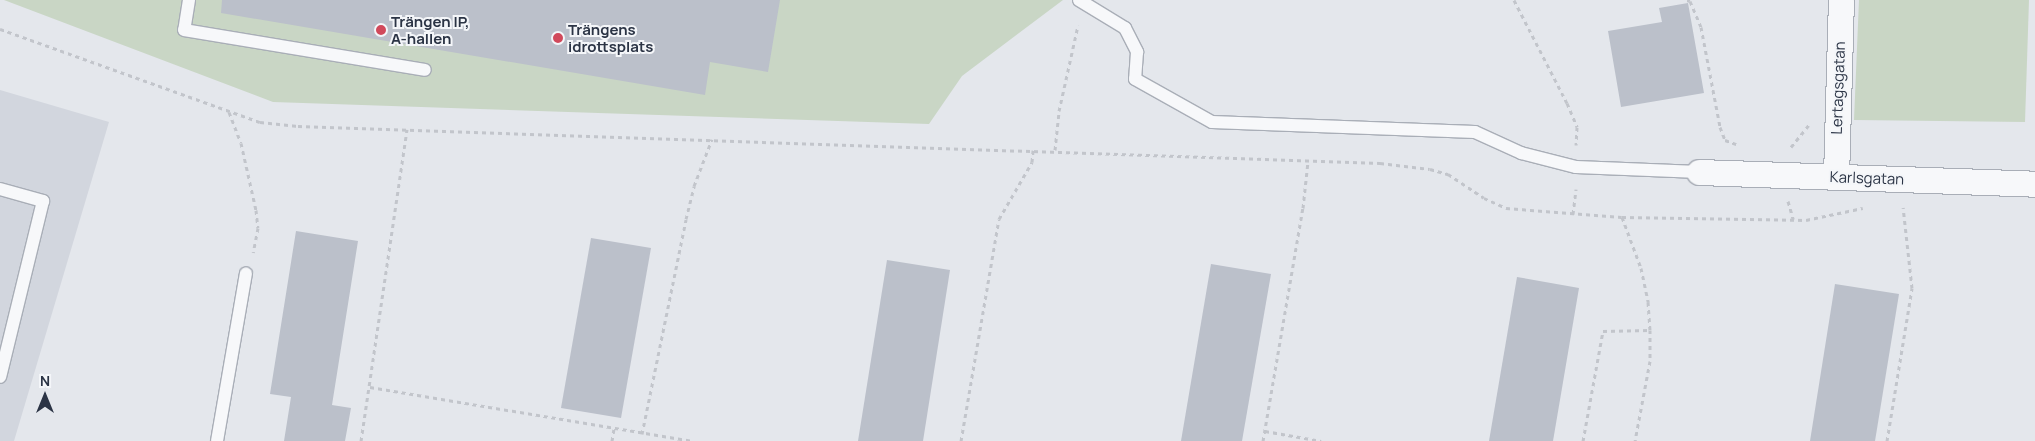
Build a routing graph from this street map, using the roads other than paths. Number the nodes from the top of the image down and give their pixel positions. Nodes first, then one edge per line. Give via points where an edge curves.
1 (189, 0) edge
2 (1841, 0) edge
3 (1085, 3) edge
4 (425, 70) dead end
5 (1699, 172) joint
6 (1836, 177) junction
7 (2035, 184) edge
8 (0, 189) edge
9 (246, 273) road end
10 (0, 377) edge
11 (217, 441) edge

1 - 4 lane via 184,30
2 - 6 street, Lertagsgatan
3 - 5 lane via 1125,28 1137,52 1135,79 1212,122 1476,132 1521,153 1576,167
5 - 6 street, Karlsgatan
6 - 7 street, Karlsgatan
8 - 10 lane via 43,201
9 - 11 lane

